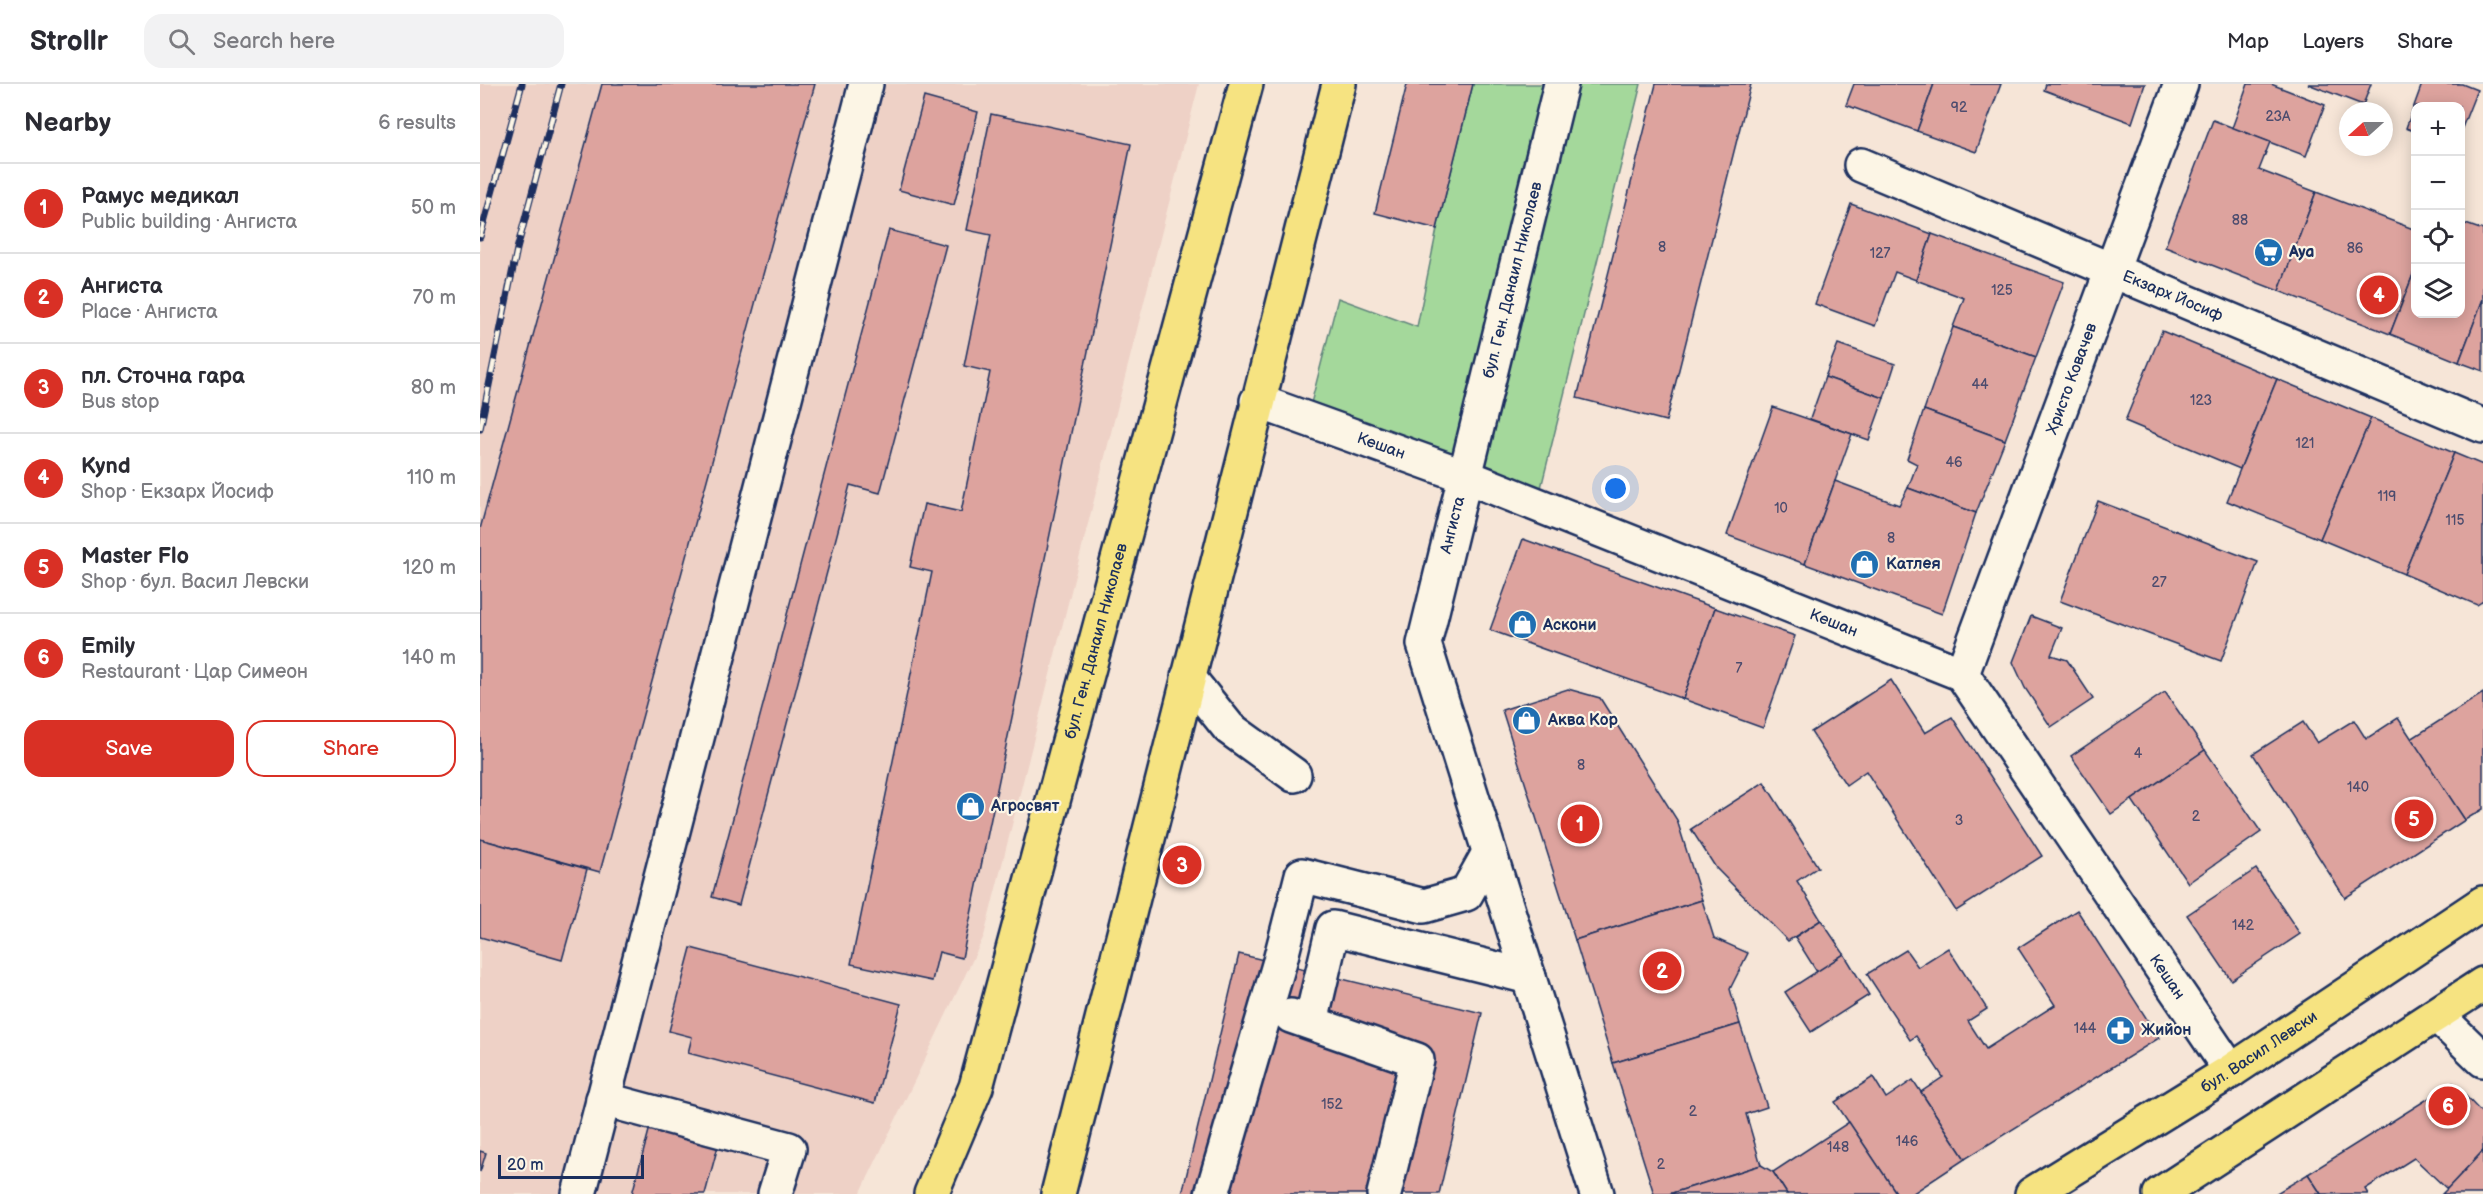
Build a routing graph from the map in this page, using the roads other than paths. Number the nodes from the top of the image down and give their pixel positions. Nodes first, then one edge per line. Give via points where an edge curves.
1 (866, 84) edge
2 (1246, 84) edge
3 (1339, 84) edge
4 (1561, 84) edge
5 (2181, 84) edge
6 (1861, 165) dead end
7 (2111, 271) junction
8 (1257, 401) junction
9 (2483, 426) edge
10 (1465, 476) junction
11 (1962, 674) junction
12 (1188, 677) junction
13 (1294, 776) dead end
14 (1489, 853) junction
15 (2483, 903) edge
16 (1529, 977) junction
17 (2483, 984) edge
18 (1266, 1007) junction
19 (2437, 1015) junction
20 (1311, 1022) junction
21 (2483, 1060) edge
22 (2231, 1071) junction
23 (603, 1100) junction
24 (579, 1194) edge
25 (775, 1194) edge
26 (931, 1194) edge
27 (1058, 1194) edge
28 (1212, 1194) edge
29 (1384, 1194) edge
30 (1597, 1194) edge
31 (2032, 1194) edge
32 (2160, 1194) edge

1 - 23 street
2 - 26 main road, бул. Ген. Данаил Николаев via 975,1087
3 - 8 main road
4 - 10 street, бул. Ген. Данаил Николаев
5 - 7 street, Христо Ковачев
6 - 7 street, Екзарх Йосиф
7 - 9 street, Екзарх Йосиф
7 - 11 street, Христо Ковачев
8 - 10 street, Кешан
8 - 12 main road
10 - 11 street, Кешан
10 - 14 street, Ангиста via 1424,644
11 - 22 street, Кешан
12 - 13 street via 1229,728
12 - 27 main road
14 - 16 street, Ангиста
14 - 18 street via 1466,894 1424,906 1302,875
15 - 22 main road, бул. Васил Левски
16 - 20 street via 1333,928
16 - 30 street, Ангиста
17 - 19 main road
18 - 20 street
18 - 28 street
19 - 21 street
19 - 32 main road
20 - 29 street via 1417,1060
22 - 31 main road, бул. Васил Левски
23 - 24 street
23 - 25 street via 789,1149

